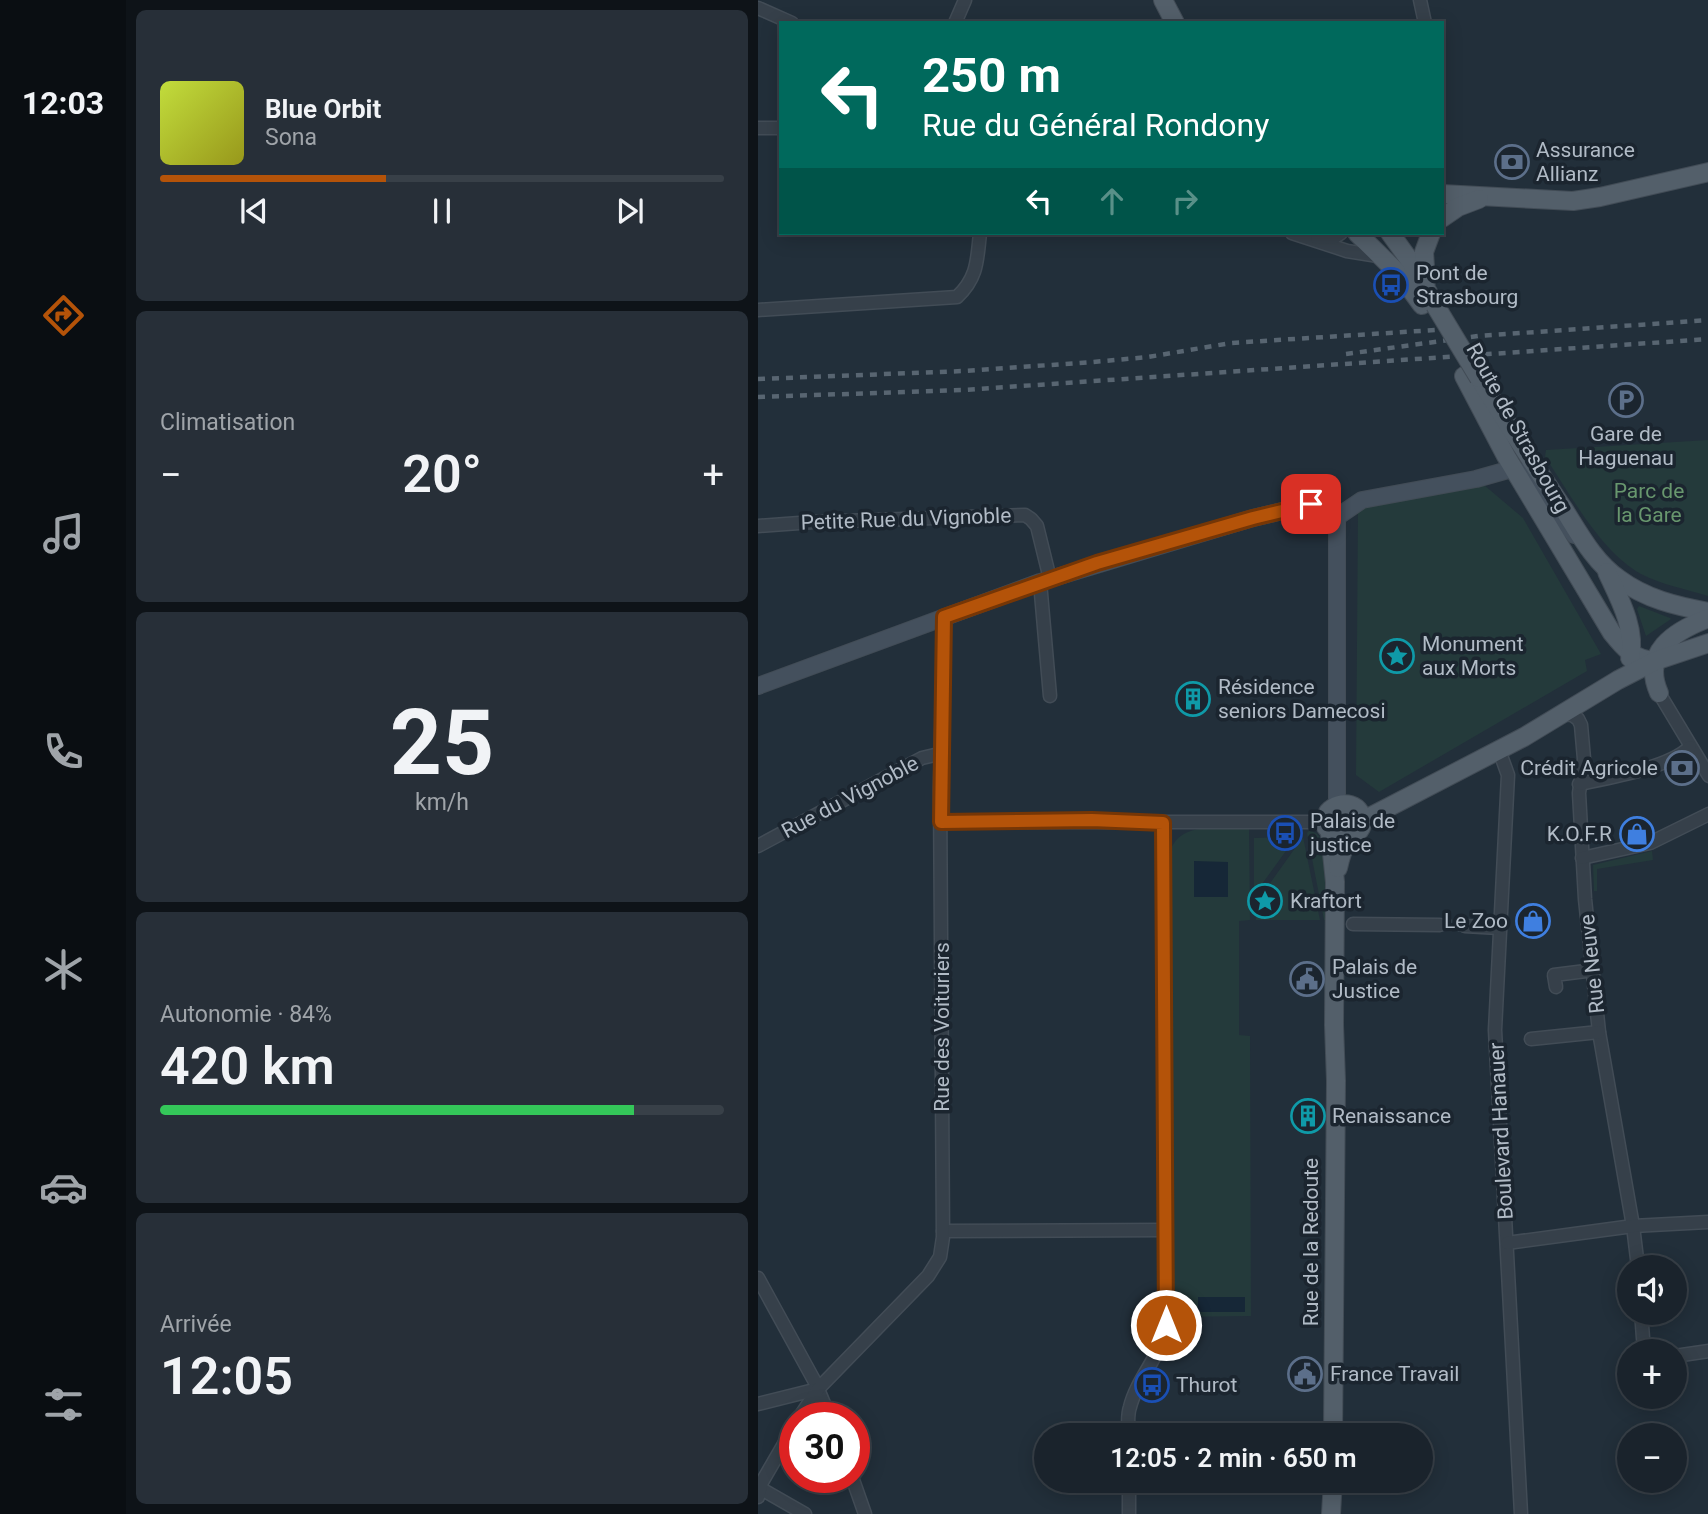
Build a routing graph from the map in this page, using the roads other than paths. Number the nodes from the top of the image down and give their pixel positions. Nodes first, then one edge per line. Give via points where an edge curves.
1 (965, 0) edge
2 (1163, 0) edge
3 (1420, 0) edge
4 (758, 8) edge
5 (787, 21) edge
6 (956, 21) edge
7 (1174, 21) edge
8 (1425, 21) edge
9 (758, 128) edge
10 (779, 128) edge
11 (1708, 172) edge
12 (1444, 194) edge
13 (1504, 198) junction
14 (1444, 217) edge
15 (980, 235) edge
16 (1301, 235) edge
17 (1305, 235) edge
18 (1338, 235) edge
19 (1359, 235) edge
20 (1368, 235) edge
21 (1391, 235) edge
22 (1430, 235) edge
23 (1378, 256) junction
24 (1413, 265) junction
25 (1429, 303) junction
26 (758, 310) edge
27 (1471, 377) junction
28 (1513, 469) junction
29 (1337, 517) junction
30 (758, 526) edge
31 (1588, 546) junction
32 (1604, 566) junction
33 (1045, 580) junction
34 (1708, 612) edge
35 (944, 617) junction
36 (1708, 618) edge
37 (1708, 643) edge
38 (1631, 654) junction
39 (1655, 661) junction
40 (1609, 684) junction
41 (758, 686) edge
42 (1659, 693) joint
43 (1050, 696) dead end
44 (1561, 714) junction
45 (1690, 747) junction
46 (1499, 750) junction
47 (943, 753) junction
48 (1708, 776) edge
49 (1579, 784) junction
50 (1337, 804) junction
51 (1708, 814) edge
52 (1362, 821) junction
53 (941, 822) junction
54 (1163, 823) junction
55 (1327, 828) junction
56 (1351, 838) junction
57 (758, 846) edge
58 (1582, 858) junction
59 (1335, 882) junction
60 (1353, 924) dead end
61 (1440, 925) tunnel mouth
62 (1465, 926) tunnel mouth
63 (1499, 928) junction
64 (1594, 970) junction
65 (1556, 987) dead end
66 (1599, 1032) junction
67 (1531, 1039) dead end
68 (1708, 1222) edge
69 (1633, 1226) junction
70 (1165, 1230) junction
71 (943, 1231) junction
72 (1507, 1242) junction
73 (1637, 1255) edge
74 (758, 1278) edge
75 (1708, 1351) edge
76 (1687, 1354) edge
77 (818, 1389) junction
78 (809, 1402) edge
79 (823, 1402) edge
80 (758, 1405) edge
81 (1128, 1423) edge
82 (1333, 1423) edge
83 (779, 1453) edge
84 (759, 1491) edge
85 (858, 1493) edge
86 (1129, 1493) edge
87 (1332, 1493) edge
88 (805, 1514) edge
89 (865, 1514) edge
90 (1129, 1514) edge
91 (1331, 1514) edge
92 (1521, 1514) edge

1 - 6 street
2 - 7 main road
3 - 8 street
4 - 5 street
9 - 10 street
11 - 13 main road via 1587,199
12 - 13 main road
13 - 14 main road via 1468,202
15 - 26 street via 976,271 957,297
16 - 23 street
17 - 18 street
19 - 23 main road, Route de Strasbourg
20 - 24 main road, Route de Strasbourg
21 - 24 main road, Route de Strasbourg
22 - 25 main road via 1424,265
23 - 25 main road, Route de Strasbourg
24 - 25 main road, Route de Strasbourg
25 - 27 main road, Route de Strasbourg, bridge
27 - 28 main road, Route de Strasbourg
27 - 31 main road, Route de Strasbourg
28 - 29 street via 1362,500
28 - 31 street via 1525,471 1557,516
28 - 38 main road, Route de Strasbourg via 1602,618
29 - 33 street via 1326,508 1303,505
29 - 50 street
30 - 33 street, Petite Rue du Vignoble via 1025,515 1037,526
31 - 32 main road, Route de Strasbourg
32 - 34 main road, Route de Strasbourg via 1649,597
32 - 38 main road, Route de Strasbourg via 1629,628
33 - 35 street
33 - 43 street, Petite Rue du Vignoble
35 - 41 street
35 - 47 street, Rue des Voituriers
36 - 39 main road via 1669,639
37 - 39 main road
38 - 39 main road
38 - 40 main road via 1623,671
39 - 40 main road
39 - 42 main road via 1653,677
40 - 44 main road
42 - 45 street
44 - 46 main road
44 - 49 street, Rue Neuve via 1572,715 1581,725
45 - 48 street
45 - 49 street via 1644,769
46 - 52 main road
46 - 63 street, Boulevard Hanauer via 1508,775
47 - 53 street, Rue des Voituriers
47 - 57 street, Rue du Vignoble via 922,758
49 - 58 street, Rue Neuve
50 - 52 main road via 1355,807
50 - 55 main road via 1328,812
51 - 58 street via 1650,844
52 - 56 main road
53 - 54 street
53 - 71 street, Rue des Voituriers
54 - 55 street
54 - 70 street
55 - 56 main road via 1337,839
55 - 59 main road, Rue de la Redoute
56 - 59 main road, Rue de la Redoute
58 - 64 street, Rue Neuve
59 - 82 main road, Rue de la Redoute
60 - 61 street
62 - 63 street
63 - 72 street, Boulevard Hanauer via 1495,1030
64 - 65 street via 1554,975
64 - 66 street, Rue Neuve
66 - 67 street
66 - 69 street, Rue Neuve
68 - 69 street
69 - 72 street
69 - 73 street, Rue Neuve
70 - 71 street
70 - 81 street via 1165,1333 1132,1401
71 - 77 street, Rue des Voituriers via 940,1257 928,1276
72 - 92 street, Boulevard Hanauer
74 - 77 street
75 - 76 street
77 - 78 street, Rue des Voituriers
77 - 79 street
77 - 80 street
83 - 84 street
84 - 88 street
85 - 89 street
86 - 90 street
87 - 91 main road

